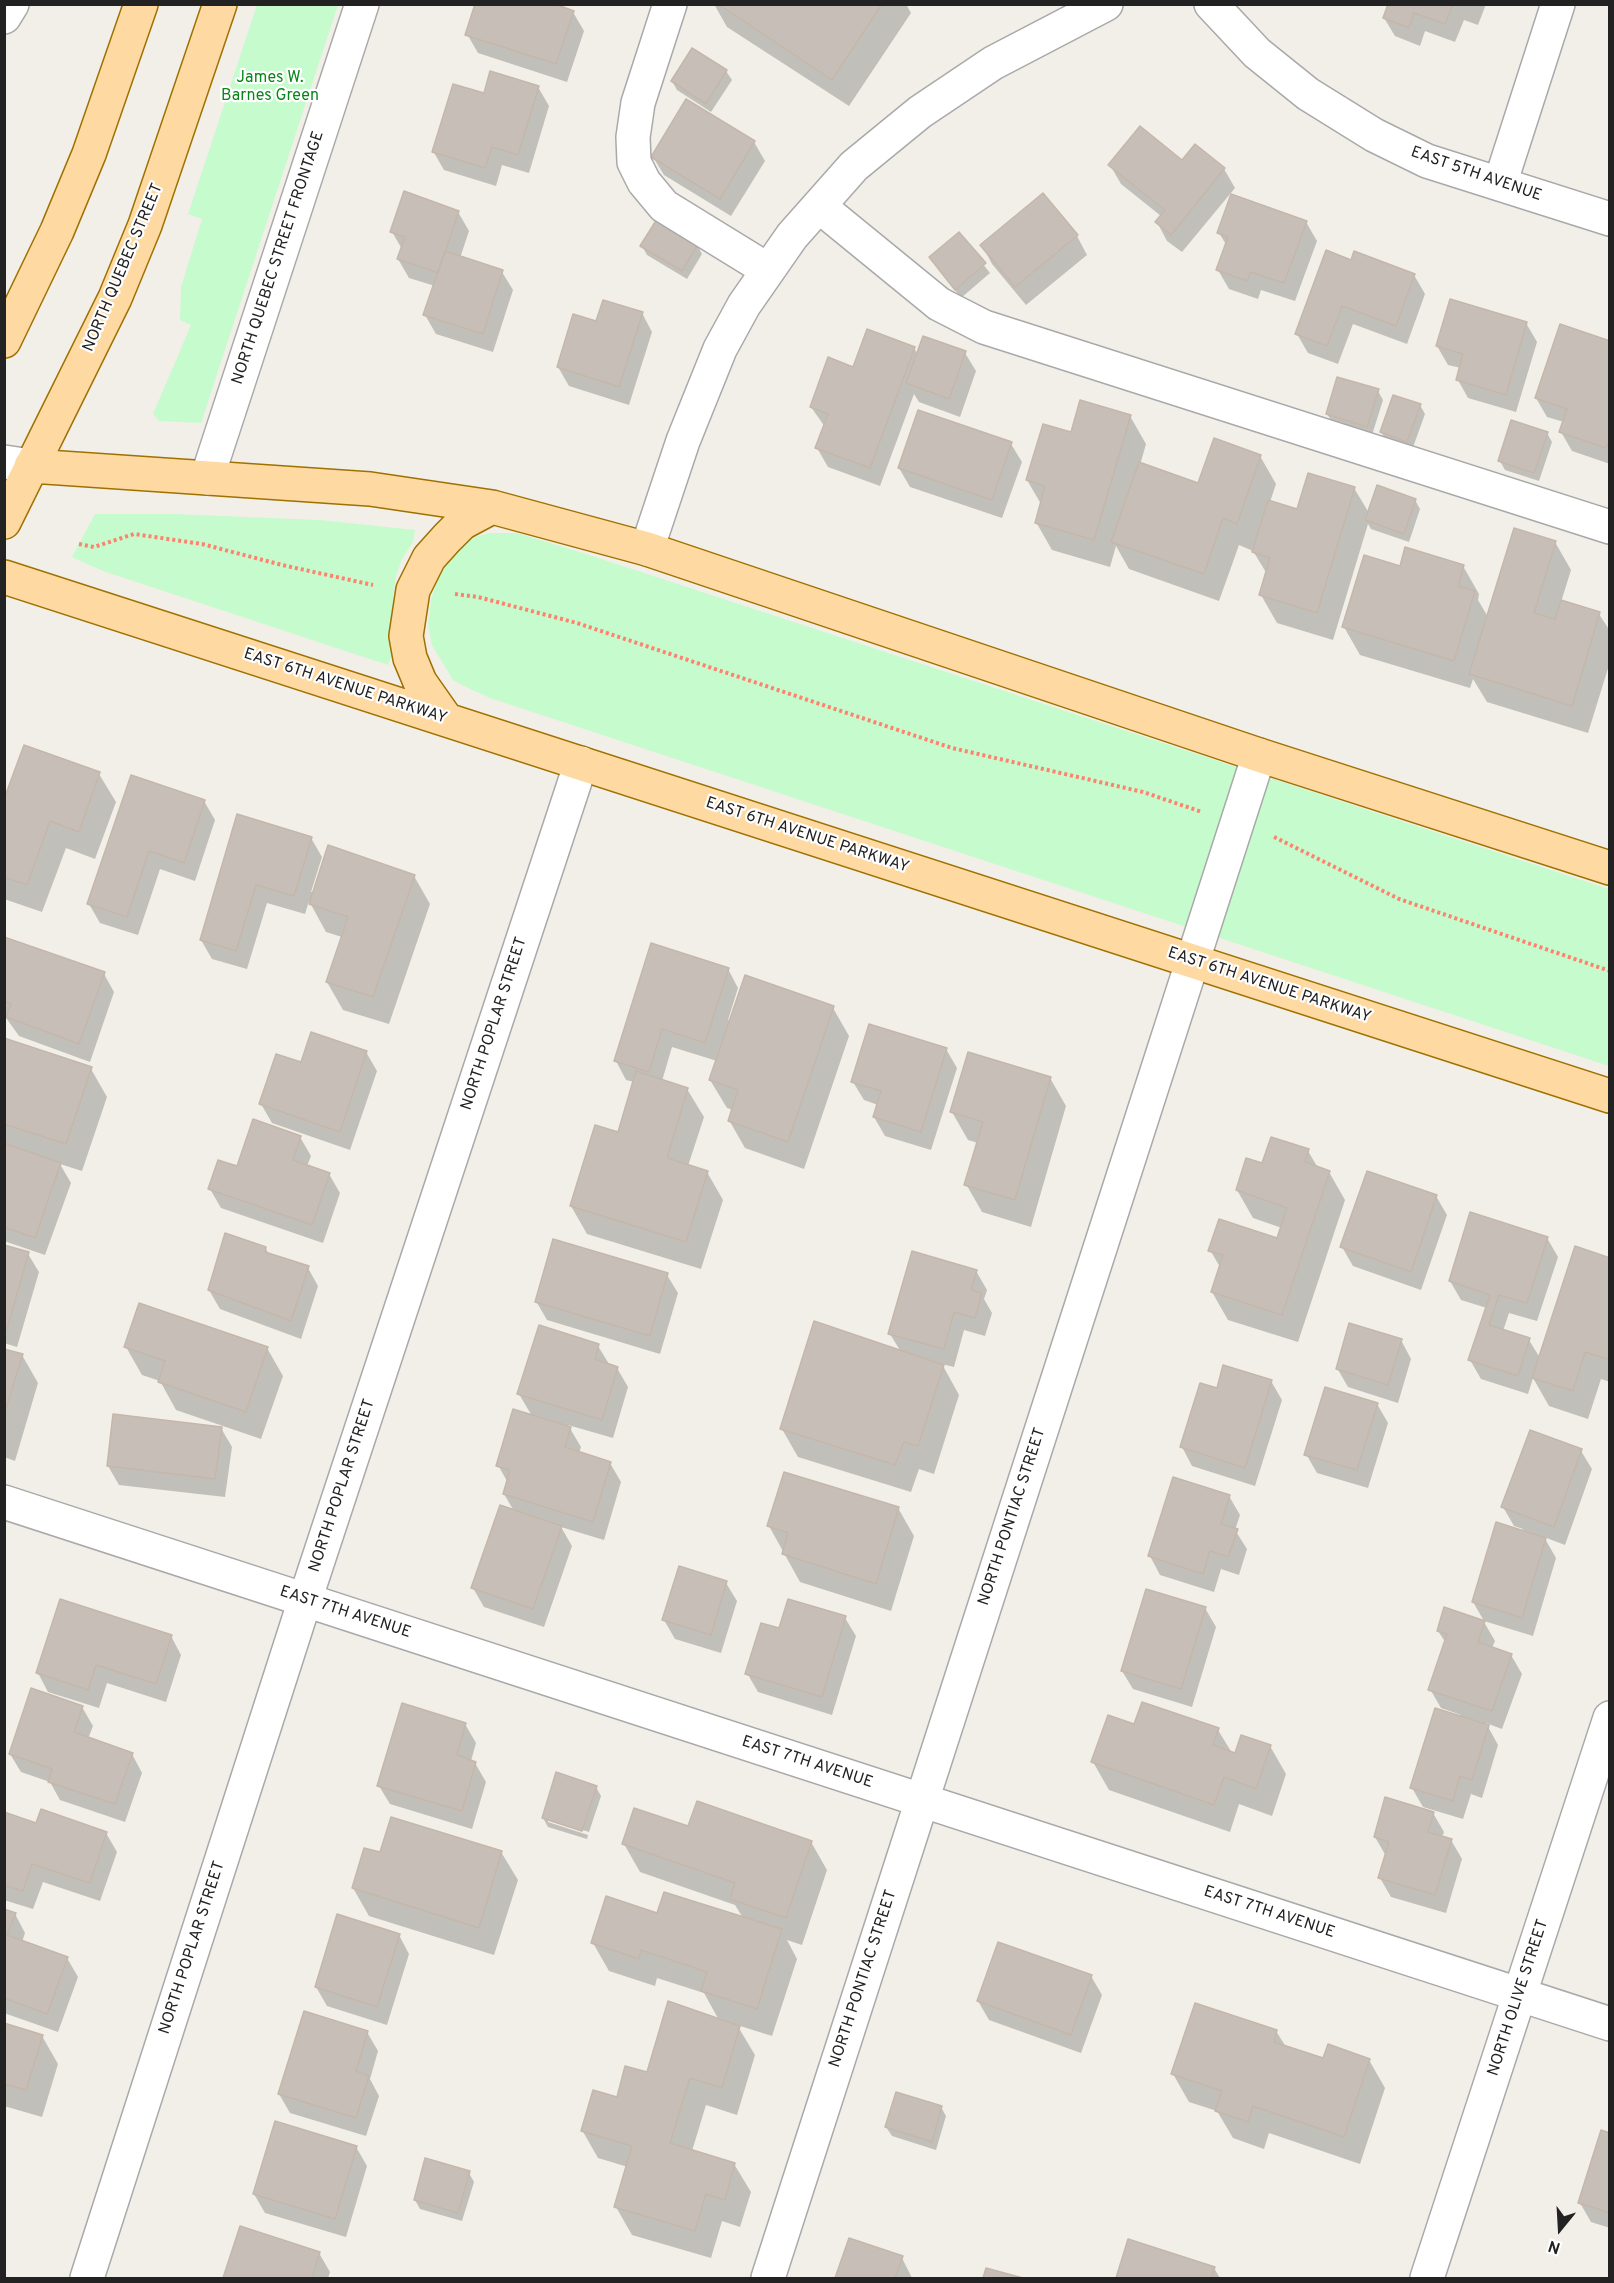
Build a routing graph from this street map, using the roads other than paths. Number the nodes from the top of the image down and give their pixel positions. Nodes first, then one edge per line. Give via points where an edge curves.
1 (12, 4) edge
2 (141, 4) edge
3 (219, 4) edge
4 (362, 4) edge
5 (670, 4) edge
6 (1106, 4) edge
7 (1211, 4) edge
8 (1558, 4) edge
9 (4, 17) edge
10 (1500, 184) junction
11 (819, 206) junction
12 (1610, 219) edge
13 (768, 270) junction
14 (4, 341) edge
15 (18, 464) edge
16 (207, 478) junction
17 (492, 507) junction
18 (4, 522) edge
19 (1610, 527) edge
20 (647, 549) junction
21 (4, 577) edge
22 (446, 719) junction
23 (1259, 755) junction
24 (581, 763) junction
25 (1610, 868) edge
26 (1192, 961) junction
27 (1610, 1096) edge
28 (4, 1502) edge
29 (305, 1600) junction
30 (1610, 1718) edge
31 (922, 1800) junction
32 (1521, 1995) junction
33 (1610, 2024) edge
34 (87, 2278) edge
35 (768, 2278) edge
36 (1427, 2278) edge

1 - 9 street
2 - 14 main road via 89,154
3 - 15 main road, NORTH QUEBEC STREET via 145,225 110,309
4 - 16 street, NORTH QUEBEC STREET FRONTAGE
5 - 13 street via 638,103 634,162 644,182 664,206
6 - 11 street via 993,63 920,112 854,166
7 - 10 street, EAST 5TH AVENUE via 1257,53 1308,94 1427,161
8 - 10 street
10 - 12 street, EAST 5TH AVENUE
11 - 13 street
11 - 19 street via 939,304 984,327
13 - 20 street via 739,314 698,399
15 - 16 main road
15 - 18 main road, NORTH QUEBEC STREET
16 - 17 main road via 370,489
17 - 20 main road
17 - 22 main road via 462,523 447,538 429,558 413,590 406,636 410,658 420,682
20 - 23 main road
21 - 22 main road, EAST 6TH AVENUE PARKWAY
22 - 24 main road, EAST 6TH AVENUE PARKWAY
23 - 25 main road
23 - 26 street, NORTH PONTIAC STREET
24 - 26 main road, EAST 6TH AVENUE PARKWAY
24 - 29 street, NORTH POPLAR STREET
26 - 27 main road, EAST 6TH AVENUE PARKWAY
26 - 31 street, NORTH PONTIAC STREET
28 - 29 street, EAST 7TH AVENUE
29 - 31 street, EAST 7TH AVENUE
29 - 34 street, NORTH POPLAR STREET
30 - 32 street, NORTH OLIVE STREET
31 - 32 street, EAST 7TH AVENUE
31 - 35 street, NORTH PONTIAC STREET
32 - 33 street, EAST 7TH AVENUE
32 - 36 street, NORTH OLIVE STREET

